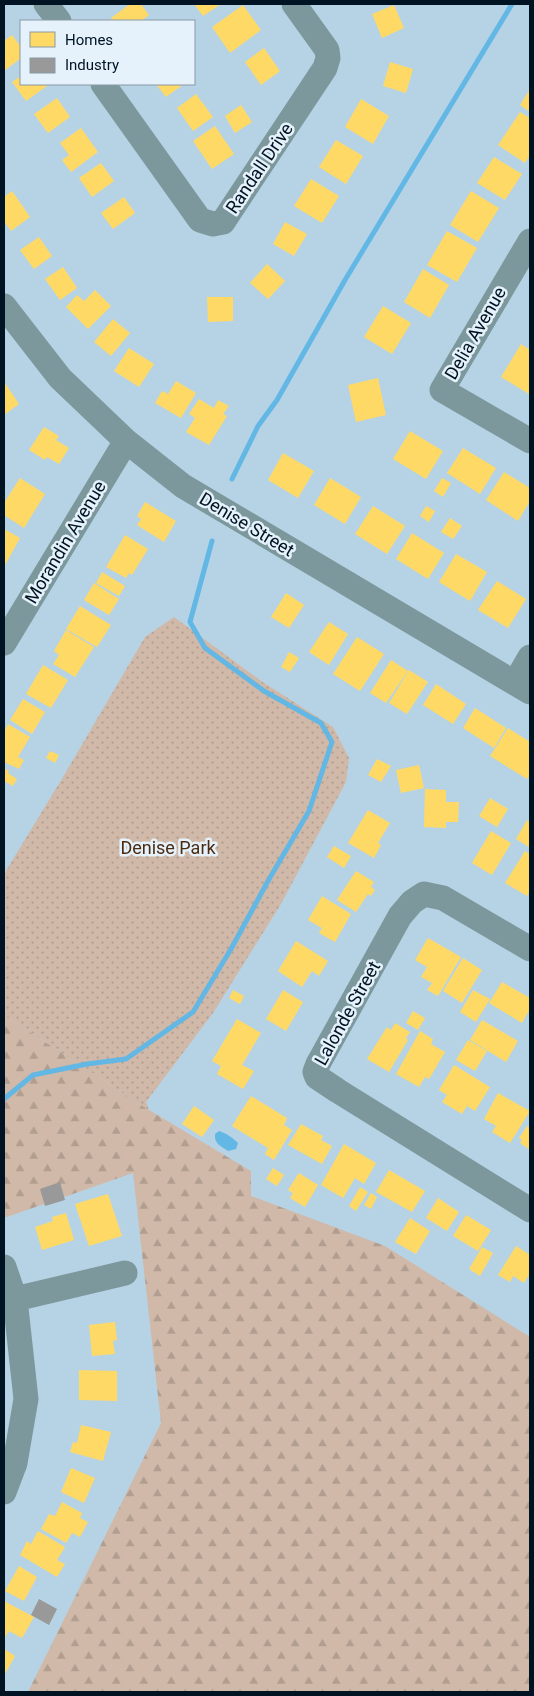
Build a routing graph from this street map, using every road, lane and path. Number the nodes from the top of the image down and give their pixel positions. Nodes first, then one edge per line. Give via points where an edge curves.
1 (46, 4) edge
2 (294, 4) edge
3 (58, 20) edge
4 (104, 85) edge
5 (530, 241) edge
6 (4, 306) edge
7 (126, 441) junction
8 (530, 441) edge
9 (4, 643) edge
10 (530, 658) edge
11 (522, 687) edge
12 (530, 949) edge
13 (530, 1210) edge
14 (4, 1267) edge
15 (125, 1273) dead end
16 (15, 1299) junction
17 (10, 1462) edge
18 (4, 1492) edge

1 - 3 street
2 - 4 street, Randall Drive via 327,50 325,68 222,222 213,224 200,220
5 - 8 street, Delia Avenue via 442,390
6 - 7 street, Denise Street via 60,378
7 - 9 street, Morandin Avenue
7 - 11 street, Denise Street via 182,486
10 - 11 street
12 - 13 street, Lalonde Street via 443,898 424,894 400,916 315,1072 338,1091
14 - 16 street
15 - 16 street
16 - 17 street via 26,1399
17 - 18 street

